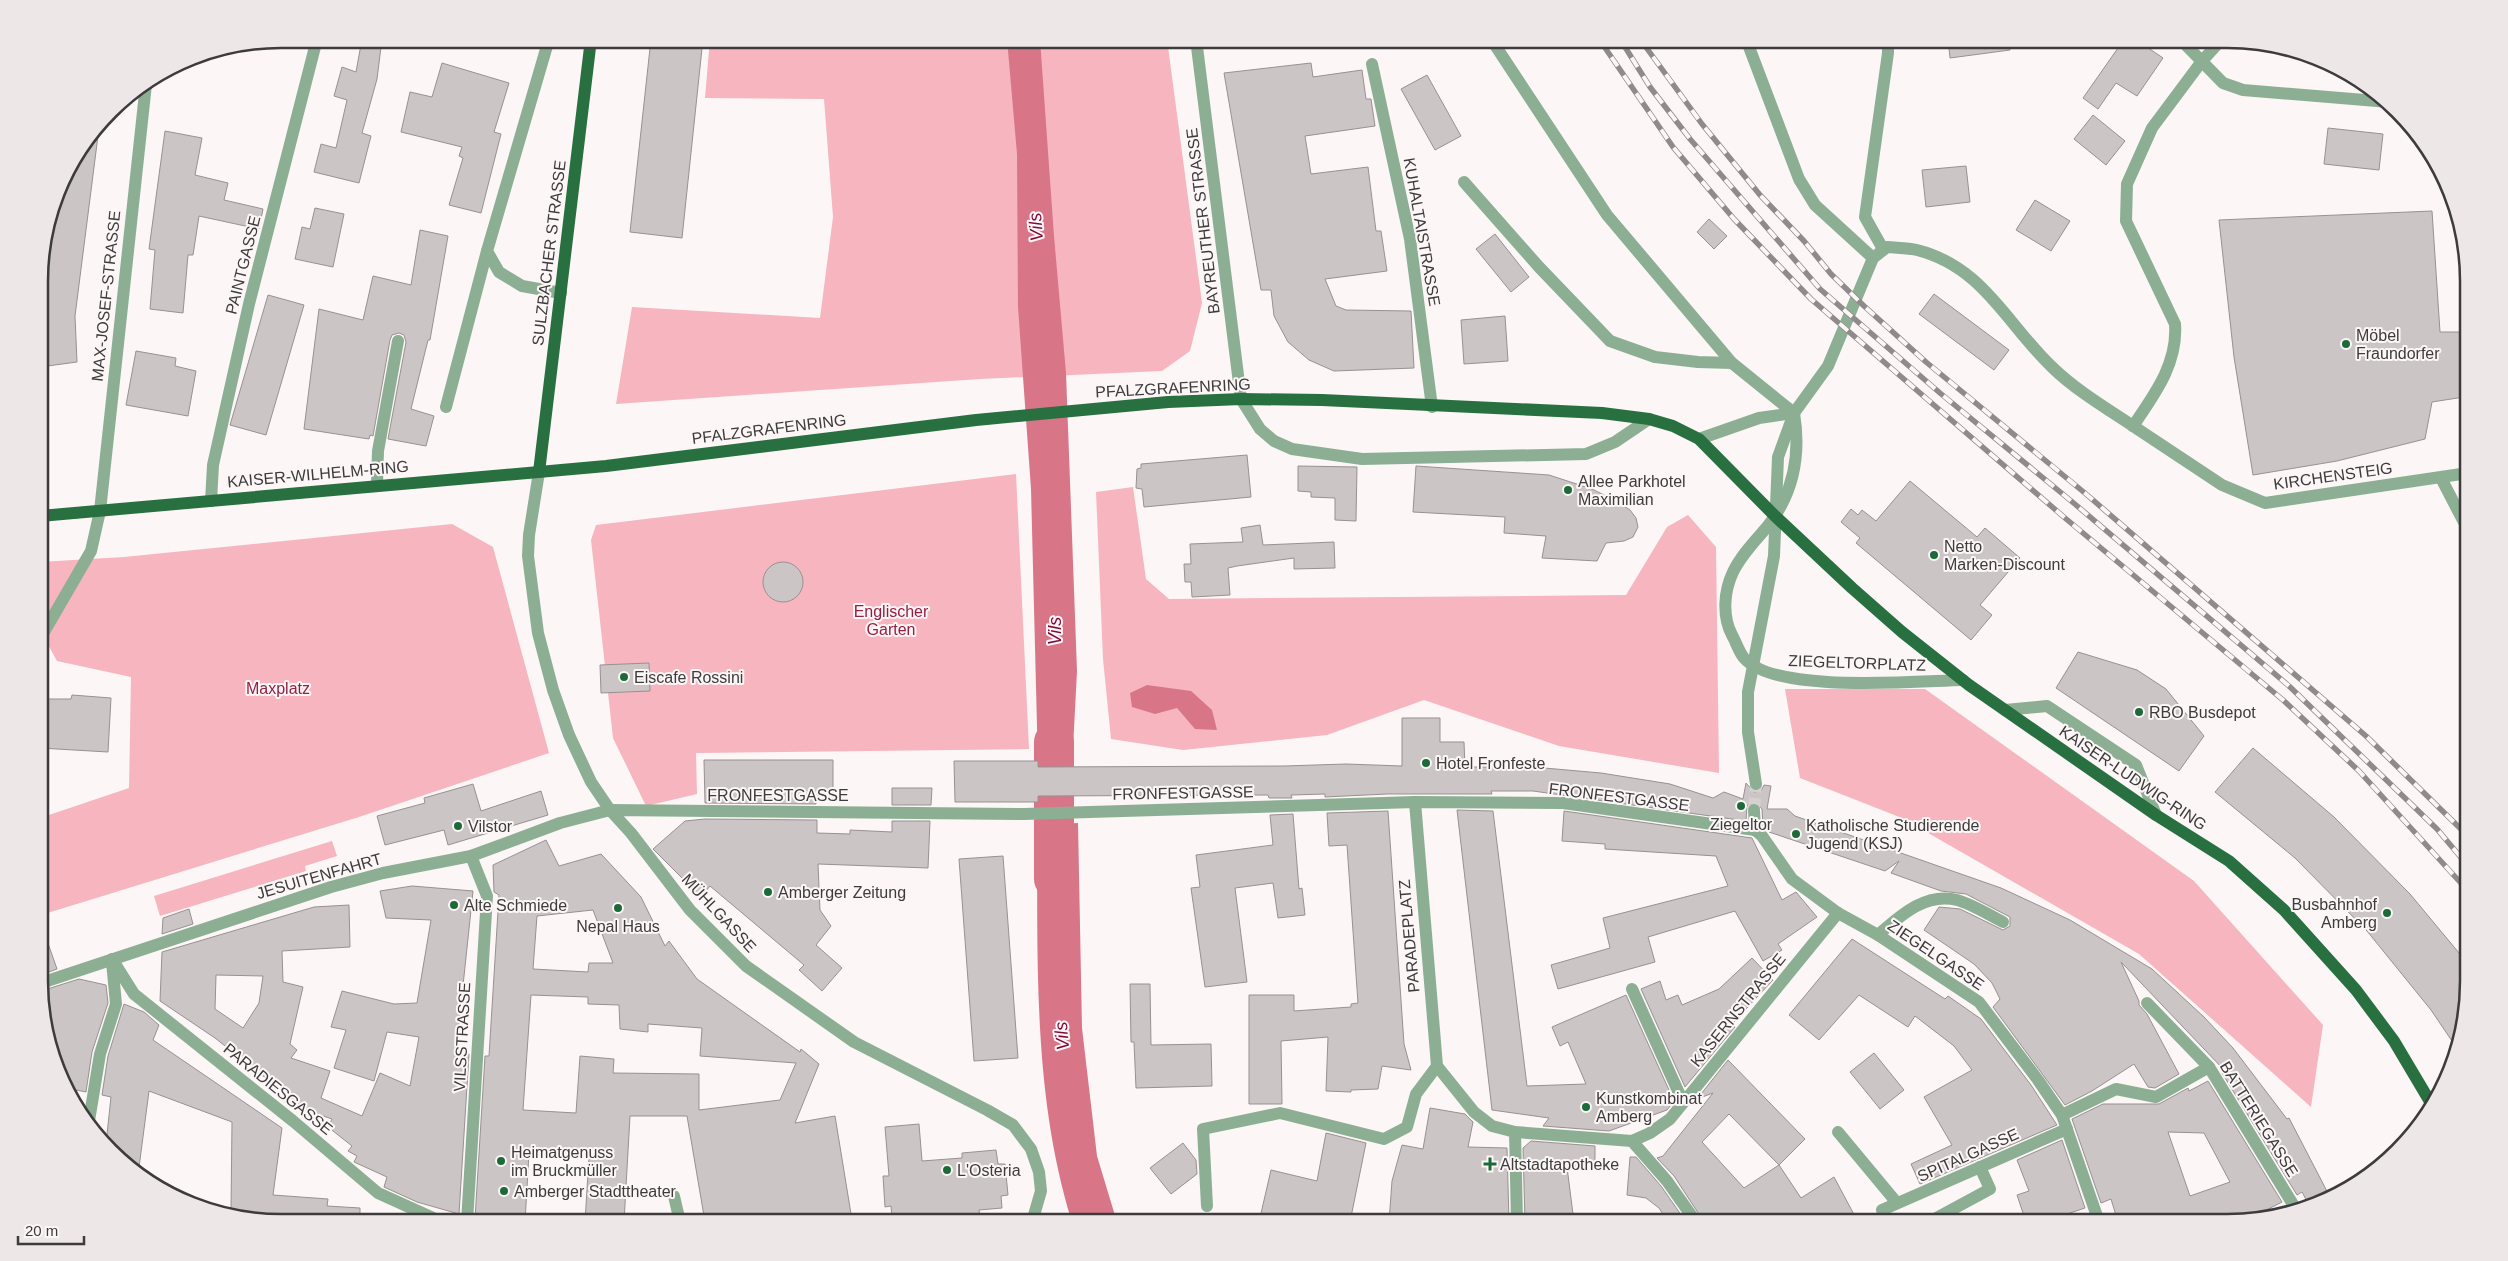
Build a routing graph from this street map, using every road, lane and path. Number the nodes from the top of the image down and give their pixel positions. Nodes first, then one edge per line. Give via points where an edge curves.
1 (315, 48) edge
2 (546, 48) edge
3 (590, 48) edge
4 (1197, 48) edge
5 (1497, 48) edge
6 (1749, 48) edge
7 (1888, 48) edge
8 (2189, 48) edge
9 (2214, 48) edge
10 (2202, 61) junction
11 (1372, 64) dead end
12 (145, 91) edge
13 (2376, 101) edge
14 (1464, 182) dead end
15 (1883, 250) junction
16 (487, 251) junction
17 (1873, 258) junction
18 (562, 293) junction
19 (398, 341) dead end
20 (1732, 362) junction
21 (1241, 399) junction
22 (446, 407) dead end
23 (1432, 407) junction
24 (1794, 413) junction
25 (1649, 419) junction
26 (2133, 426) junction
27 (1699, 439) junction
28 (539, 472) junction
29 (2460, 474) edge
30 (2441, 478) junction
31 (377, 484) junction
32 (211, 501) junction
33 (100, 511) junction
34 (48, 515) edge
35 (2460, 515) edge
36 (1775, 516) junction
37 (48, 625) edge
38 (1753, 665) junction
39 (1963, 680) junction
40 (2005, 710) junction
41 (1755, 781) tunnel mouth
42 (1415, 802) junction
43 (610, 810) junction
44 (1754, 810) tunnel mouth
45 (2156, 815) junction
46 (1755, 830) junction
47 (471, 856) junction
48 (1838, 913) junction
49 (2003, 922) dead end
50 (1878, 935) junction
51 (112, 959) junction
52 (48, 981) edge
53 (1632, 989) dead end
54 (2147, 1004) dead end
55 (1437, 1066) junction
56 (2209, 1068) junction
57 (2428, 1099) edge
58 (1683, 1102) junction
59 (90, 1114) edge
60 (2062, 1116) junction
61 (2067, 1130) junction
62 (1516, 1132) junction
63 (1838, 1132) dead end
64 (1632, 1140) junction
65 (1980, 1167) junction
66 (674, 1196) dead end
67 (1897, 1203) junction
68 (2293, 1204) edge
69 (1207, 1206) dead end
70 (1882, 1210) dead end
71 (424, 1214) edge
72 (467, 1214) edge
73 (678, 1214) edge
74 (1034, 1214) edge
75 (1517, 1214) edge
76 (1690, 1214) edge
77 (1944, 1214) edge
78 (2096, 1214) edge

1 - 32 street, PAINTGASSE via 243,332 213,465
2 - 16 street
3 - 18 main road, SULZBACHER STRASSE
4 - 21 street, BAYREUTHER STRASSE
5 - 20 street via 1607,215
6 - 17 street via 1799,180 1815,205
7 - 15 street via 1865,217
8 - 10 street
9 - 10 street
10 - 13 street via 2223,83 2242,90
10 - 26 street via 2152,128 2127,184 2126,221 2175,324 2176,340 2166,374
11 - 23 street, KUHALTAISTRASSE via 1410,239
12 - 33 street, MAX-JOSEF-STRASSE
14 - 20 street via 1610,341 1655,357
15 - 17 street
15 - 26 street, KIRCHENSTEIG via 1887,246 1917,250 1954,265 1985,289 2053,368
16 - 18 street via 499,272 522,286
16 - 22 street
17 - 24 street via 1828,366
18 - 28 main road, SULZBACHER STRASSE
19 - 31 street via 378,451
20 - 24 street
21 - 23 main road, PFALZGRAFENRING
21 - 25 street via 1260,429 1274,441 1292,449 1362,459 1586,454 1615,442
21 - 28 main road, PFALZGRAFENRING via 1124,405 976,420
23 - 25 main road, PFALZGRAFENRING via 1602,413
24 - 27 street via 1759,418
24 - 36 street via 1778,457
24 - 36 street, ZIEGELTORPLATZ via 1797,429 1794,474
25 - 27 main road, PFALZGRAFENRING
26 - 30 street, KIRCHENSTEIG via 2222,485 2265,502
27 - 36 main road, PFALZGRAFENRING
28 - 31 main road, KAISER-WILHELM-RING
28 - 43 street, MÜHLGASSE via 528,556 538,633 552,690 569,735 591,782
29 - 30 street, KIRCHENSTEIG
30 - 35 street
31 - 32 main road, KAISER-WILHELM-RING
32 - 33 main road, KAISER-WILHELM-RING
33 - 34 main road, KAISER-WILHELM-RING
33 - 37 street via 91,551
36 - 38 street via 1774,556
36 - 38 street, ZIEGELTORPLATZ via 1740,560 1732,574 1725,600 1728,627 1744,658
36 - 39 main road, KAISER-LUDWIG-RING via 1902,632
38 - 39 street, ZIEGELTORPLATZ via 1766,673 1798,680
38 - 41 street via 1747,718
39 - 40 main road, KAISER-LUDWIG-RING
40 - 45 main road, KAISER-LUDWIG-RING
40 - 45 street via 2047,706 2136,765
42 - 43 street, FRONFESTGASSE via 1024,814
42 - 46 street, FRONFESTGASSE via 1564,803
42 - 55 street, PARADEPLATZ
43 - 47 street, JESUITENFAHRT via 560,823
43 - 74 street, MÜHLGASSE via 690,910 746,966 854,1042 1013,1125 1031,1149 1039,1172 1041,1191
44 - 46 street
45 - 57 main road, KAISER-LUDWIG-RING via 2229,861 2284,910 2371,1008
46 - 48 street, ZIEGELGASSE via 1792,879
47 - 51 street, JESUITENFAHRT via 331,887
47 - 72 street, VILSSTRASSE via 487,896
48 - 50 street, ZIEGELGASSE
48 - 58 street, KASERNSTRASSE
49 - 50 street via 1957,900 1933,899 1903,913
50 - 60 street, ZIEGELGASSE via 1979,1002
51 - 52 street, JESUITENFAHRT
51 - 59 street via 116,1004 100,1054
51 - 71 street, PARADIESGASSE via 134,994 378,1193
53 - 58 street
54 - 56 street, BATTERIEGASSE
55 - 62 street via 1474,1112 1492,1126
55 - 69 street via 1416,1094 1407,1127 1384,1139 1280,1113 1203,1129
56 - 60 street via 2156,1096 2116,1089
56 - 68 street, BATTERIEGASSE
58 - 64 street, KASERNSTRASSE via 1670,1119 1650,1134
60 - 61 street, ZIEGELGASSE
61 - 65 street, SPITALGASSE
61 - 78 street, ZIEGELGASSE
62 - 64 street, KASERNSTRASSE
62 - 75 street
63 - 67 street
64 - 76 street
65 - 67 street, SPITALGASSE
65 - 77 street via 1990,1189
66 - 73 street
67 - 70 street, SPITALGASSE

